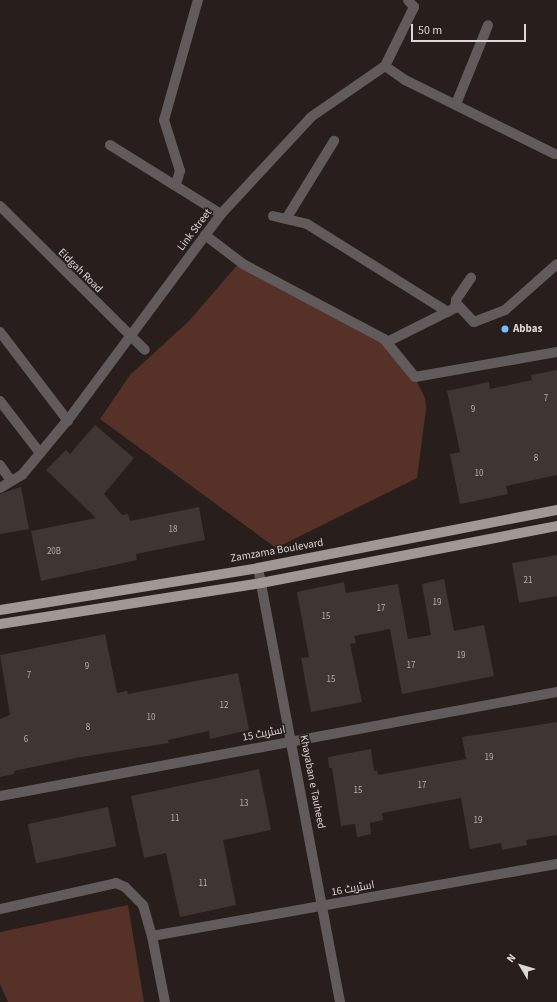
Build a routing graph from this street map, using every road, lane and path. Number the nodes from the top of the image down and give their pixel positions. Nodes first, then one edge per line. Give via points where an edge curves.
1 (198, 0) edge
2 (408, 0) edge
3 (488, 25) dead end
4 (385, 66) junction
5 (456, 104) junction
6 (334, 140) dead end
7 (110, 145) dead end
8 (556, 156) edge
9 (176, 184) junction
10 (0, 206) edge
11 (221, 214) junction
12 (273, 216) dead end
13 (286, 219) junction
14 (205, 236) junction
15 (557, 264) edge
16 (471, 278) dead end
17 (456, 303) junction
18 (448, 312) junction
19 (0, 332) edge
20 (131, 336) junction
21 (387, 342) junction
22 (145, 350) dead end
23 (557, 352) edge
24 (0, 401) edge
25 (68, 421) junction
26 (40, 453) junction
27 (0, 465) edge
28 (11, 481) junction
29 (0, 488) edge
30 (557, 510) edge
31 (557, 526) edge
32 (258, 568) junction
33 (261, 583) junction
34 (0, 610) edge
35 (0, 624) edge
36 (557, 692) edge
37 (292, 741) junction
38 (0, 796) edge
39 (557, 864) edge
40 (323, 906) junction
41 (0, 909) edge
42 (152, 936) junction
43 (165, 1002) edge
44 (340, 1002) edge

1 - 9 street via 164,120 180,171
2 - 4 street, Link Street via 414,7
3 - 5 street
4 - 5 street via 405,80
4 - 11 street, Link Street via 311,117
5 - 8 street
6 - 13 street
7 - 9 street
9 - 11 street
10 - 20 street, Eidgah Road
11 - 14 street, Link Street
12 - 13 street
13 - 18 street via 307,224
14 - 20 street, Link Street
14 - 21 street via 243,264
15 - 17 street via 505,310 474,322
16 - 17 street
17 - 18 street via 455,308
18 - 21 street
19 - 25 street
20 - 22 street, Eidgah Road
20 - 25 street, Link Street
21 - 23 street via 414,377
24 - 26 street
25 - 26 street, Link Street
26 - 28 street, Link Street via 22,475
27 - 28 street
28 - 29 street, Link Street
30 - 32 main road, Zamzama Boulevard
31 - 33 main road
32 - 33 street, Khayaban e Tauheed
32 - 34 main road, Zamzama Boulevard
33 - 35 main road
33 - 37 street, Khayaban e Tauheed
36 - 37 street, اسٹریٹ 15
37 - 38 street, اسٹریٹ 15
37 - 40 street, Khayaban e Tauheed
39 - 40 street, اسٹریٹ 16
40 - 42 street, اسٹریٹ 16
40 - 44 street, Khayaban e Tauheed
41 - 42 street via 116,883 125,887 143,905
42 - 43 street

